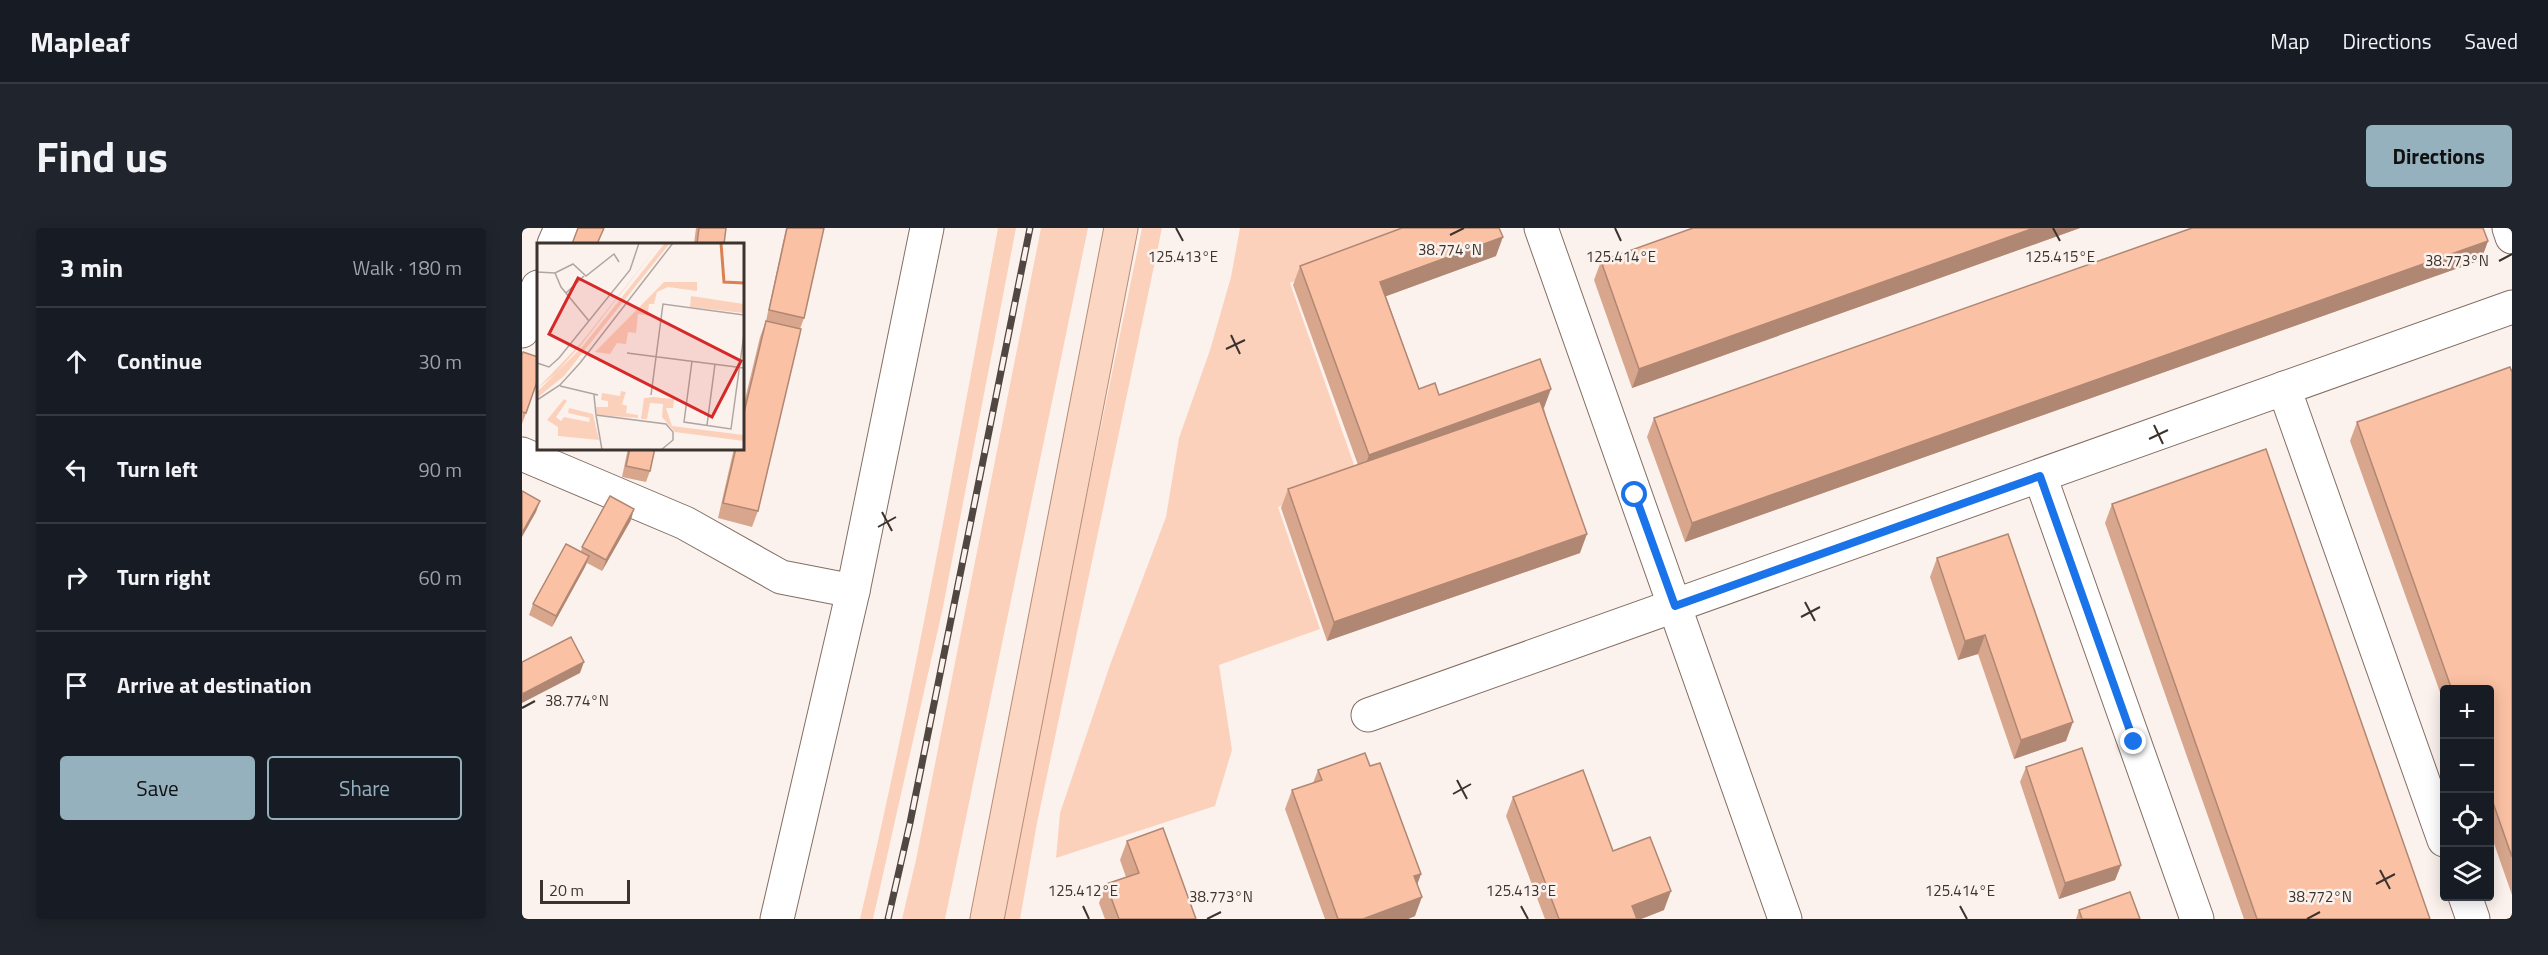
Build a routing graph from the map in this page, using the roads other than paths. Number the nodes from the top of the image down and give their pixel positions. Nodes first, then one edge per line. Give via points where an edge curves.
1 (561, 228) edge
2 (927, 228) edge
3 (1120, 228) edge
4 (1541, 228) edge
5 (2509, 228) edge
6 (2512, 237) edge
7 (554, 243) edge
8 (537, 290) edge
9 (2512, 307) edge
10 (522, 331) edge
11 (2284, 388) junction
12 (522, 454) edge
13 (2040, 476) junction
14 (852, 591) junction
15 (1675, 606) junction
16 (1368, 715) dead end
17 (2440, 826) edge
18 (2466, 901) edge
19 (777, 919) edge
20 (987, 919) edge
21 (1785, 919) edge
22 (2197, 919) edge
23 (2473, 919) edge

1 - 7 street
2 - 14 street
3 - 20 main road
4 - 15 street
5 - 6 street
8 - 10 street
9 - 11 street
11 - 13 street
11 - 17 street
12 - 14 street via 685,523 781,578
13 - 15 street
13 - 22 street
14 - 19 street
15 - 16 street
15 - 21 street
18 - 23 street

